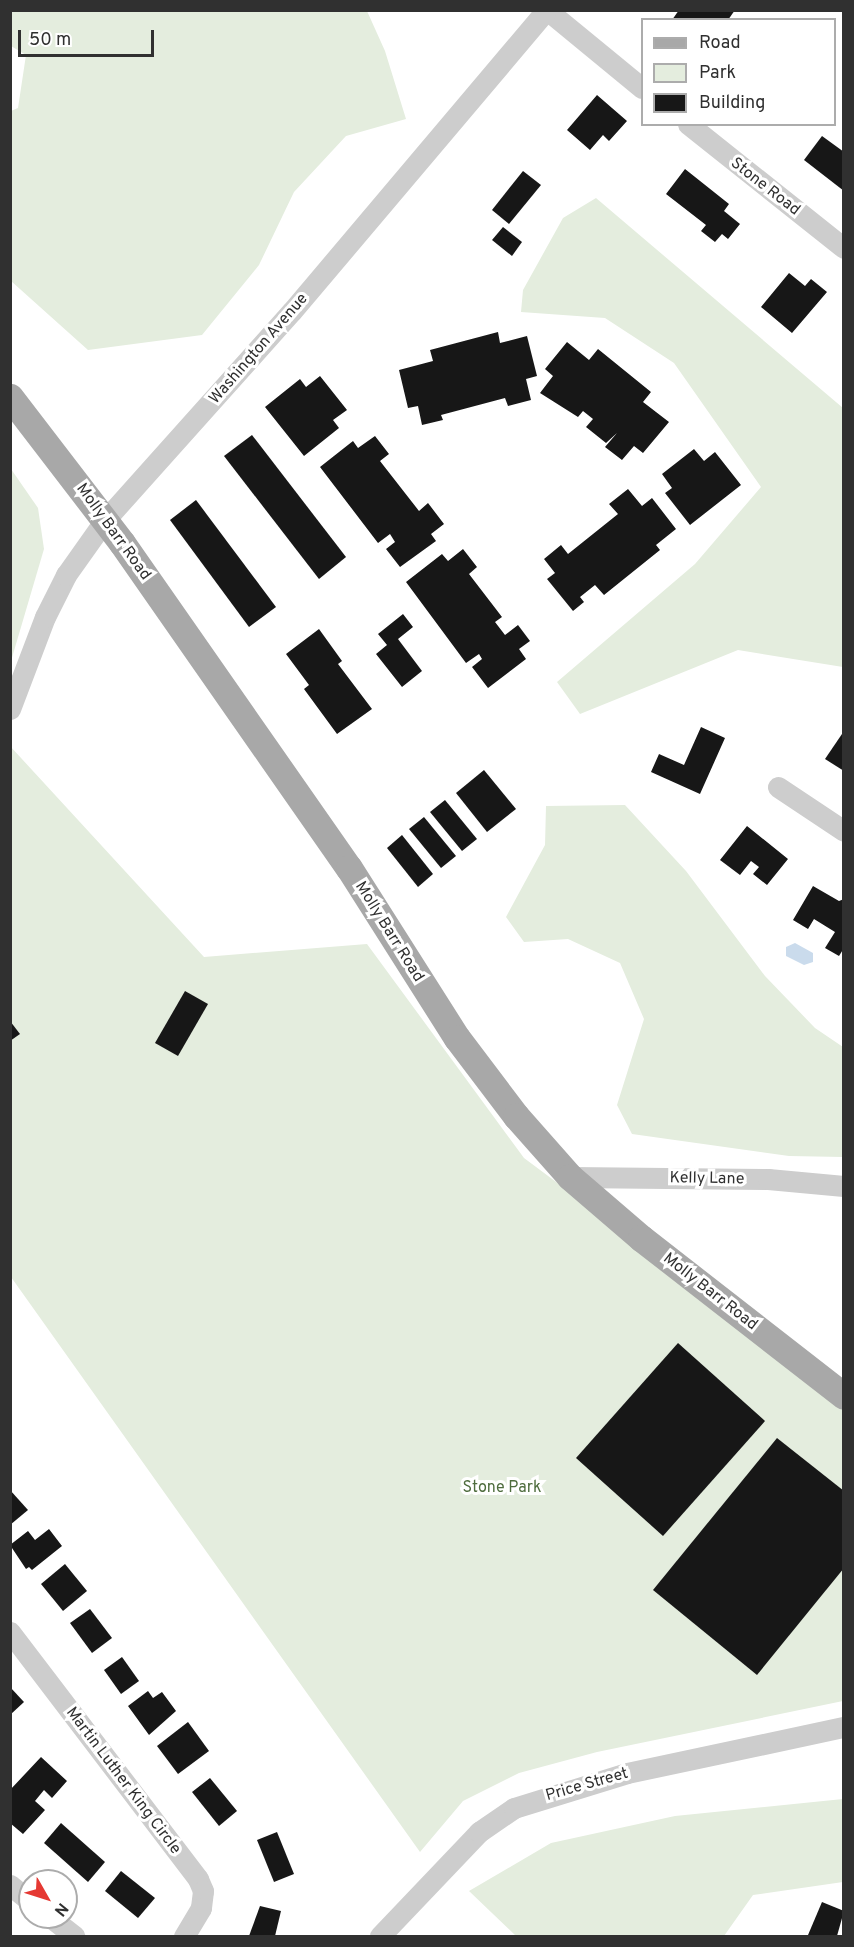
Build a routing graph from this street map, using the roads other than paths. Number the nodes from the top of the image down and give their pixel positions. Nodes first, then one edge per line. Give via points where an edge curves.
1 (546, 10) edge
2 (641, 87) edge
3 (690, 126) edge
4 (843, 248) edge
5 (10, 397) edge
6 (105, 520) junction
7 (10, 709) edge
8 (778, 787) dead end
9 (843, 831) edge
10 (570, 1177) junction
11 (843, 1186) edge
12 (843, 1396) edge
13 (10, 1632) edge
14 (843, 1726) edge
15 (184, 1936) edge
16 (380, 1936) edge

1 - 2 street
1 - 6 street, Washington Avenue via 292,311
3 - 4 street, Stone Road
5 - 6 main road, Molly Barr Road
6 - 7 street, Washington Avenue via 66,575 45,616
6 - 10 main road, Molly Barr Road via 349,868 457,1038
8 - 9 street
10 - 11 street, Kelly Lane via 768,1179
10 - 12 main road, Molly Barr Road via 641,1238
13 - 15 street, Martin Luther King Circle via 198,1879 201,1908
14 - 16 street, Price Street via 627,1773 514,1809 479,1832

